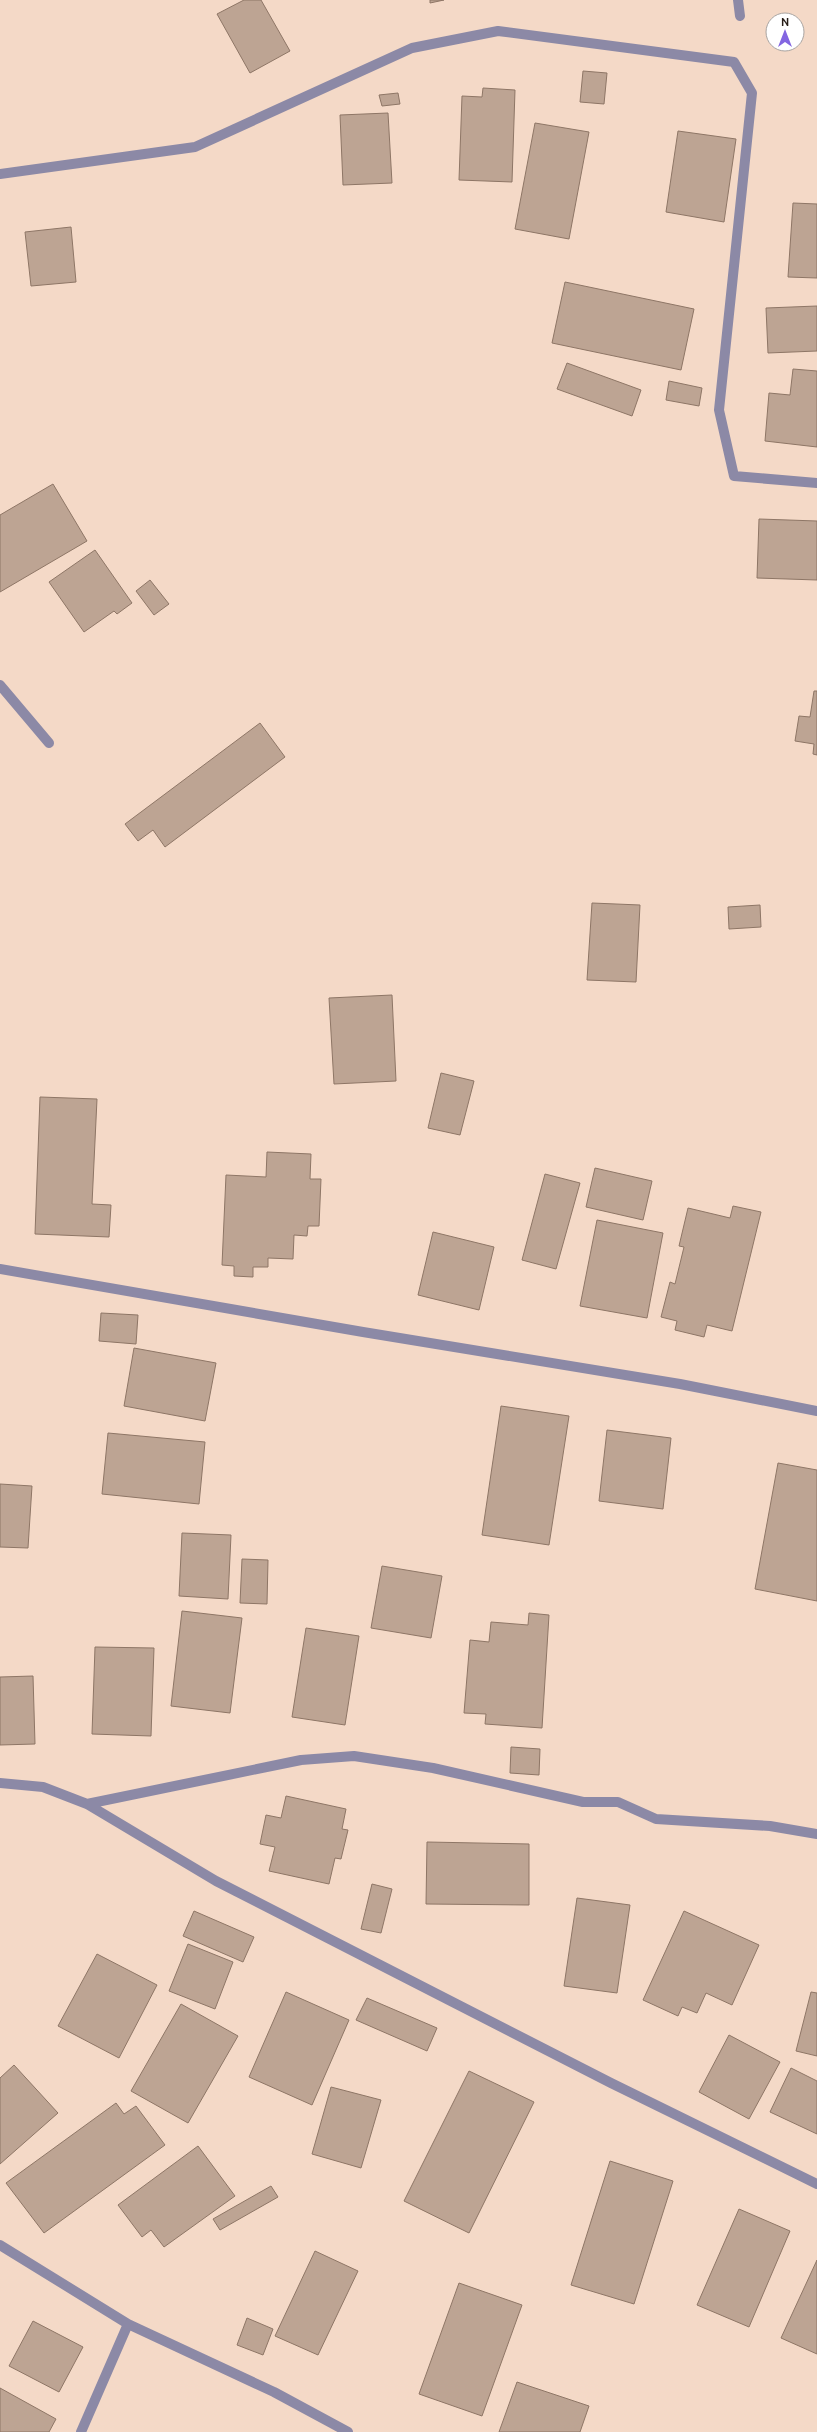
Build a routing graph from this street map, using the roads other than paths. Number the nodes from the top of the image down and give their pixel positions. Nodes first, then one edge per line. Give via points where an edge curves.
1 (738, 0) edge
2 (740, 16) dead end
3 (0, 174) edge
4 (817, 483) edge
5 (0, 685) edge
6 (48, 743) dead end
7 (0, 1268) edge
8 (817, 1411) edge
9 (0, 1783) edge
10 (87, 1804) junction
11 (817, 1834) edge
12 (817, 2184) edge
13 (0, 2245) edge
14 (128, 2324) junction
15 (81, 2432) edge
16 (348, 2432) edge

1 - 2 street
3 - 4 street via 195,147 412,48 498,31 734,62 752,92 719,410 734,476
5 - 6 street
7 - 8 street via 356,1331 680,1384
9 - 10 street via 43,1787
10 - 11 street via 301,1760 354,1756 433,1768 583,1802 618,1802 656,1819 770,1826
10 - 12 street via 216,1881 611,2083
13 - 14 street
14 - 15 street
14 - 16 street via 274,2392

